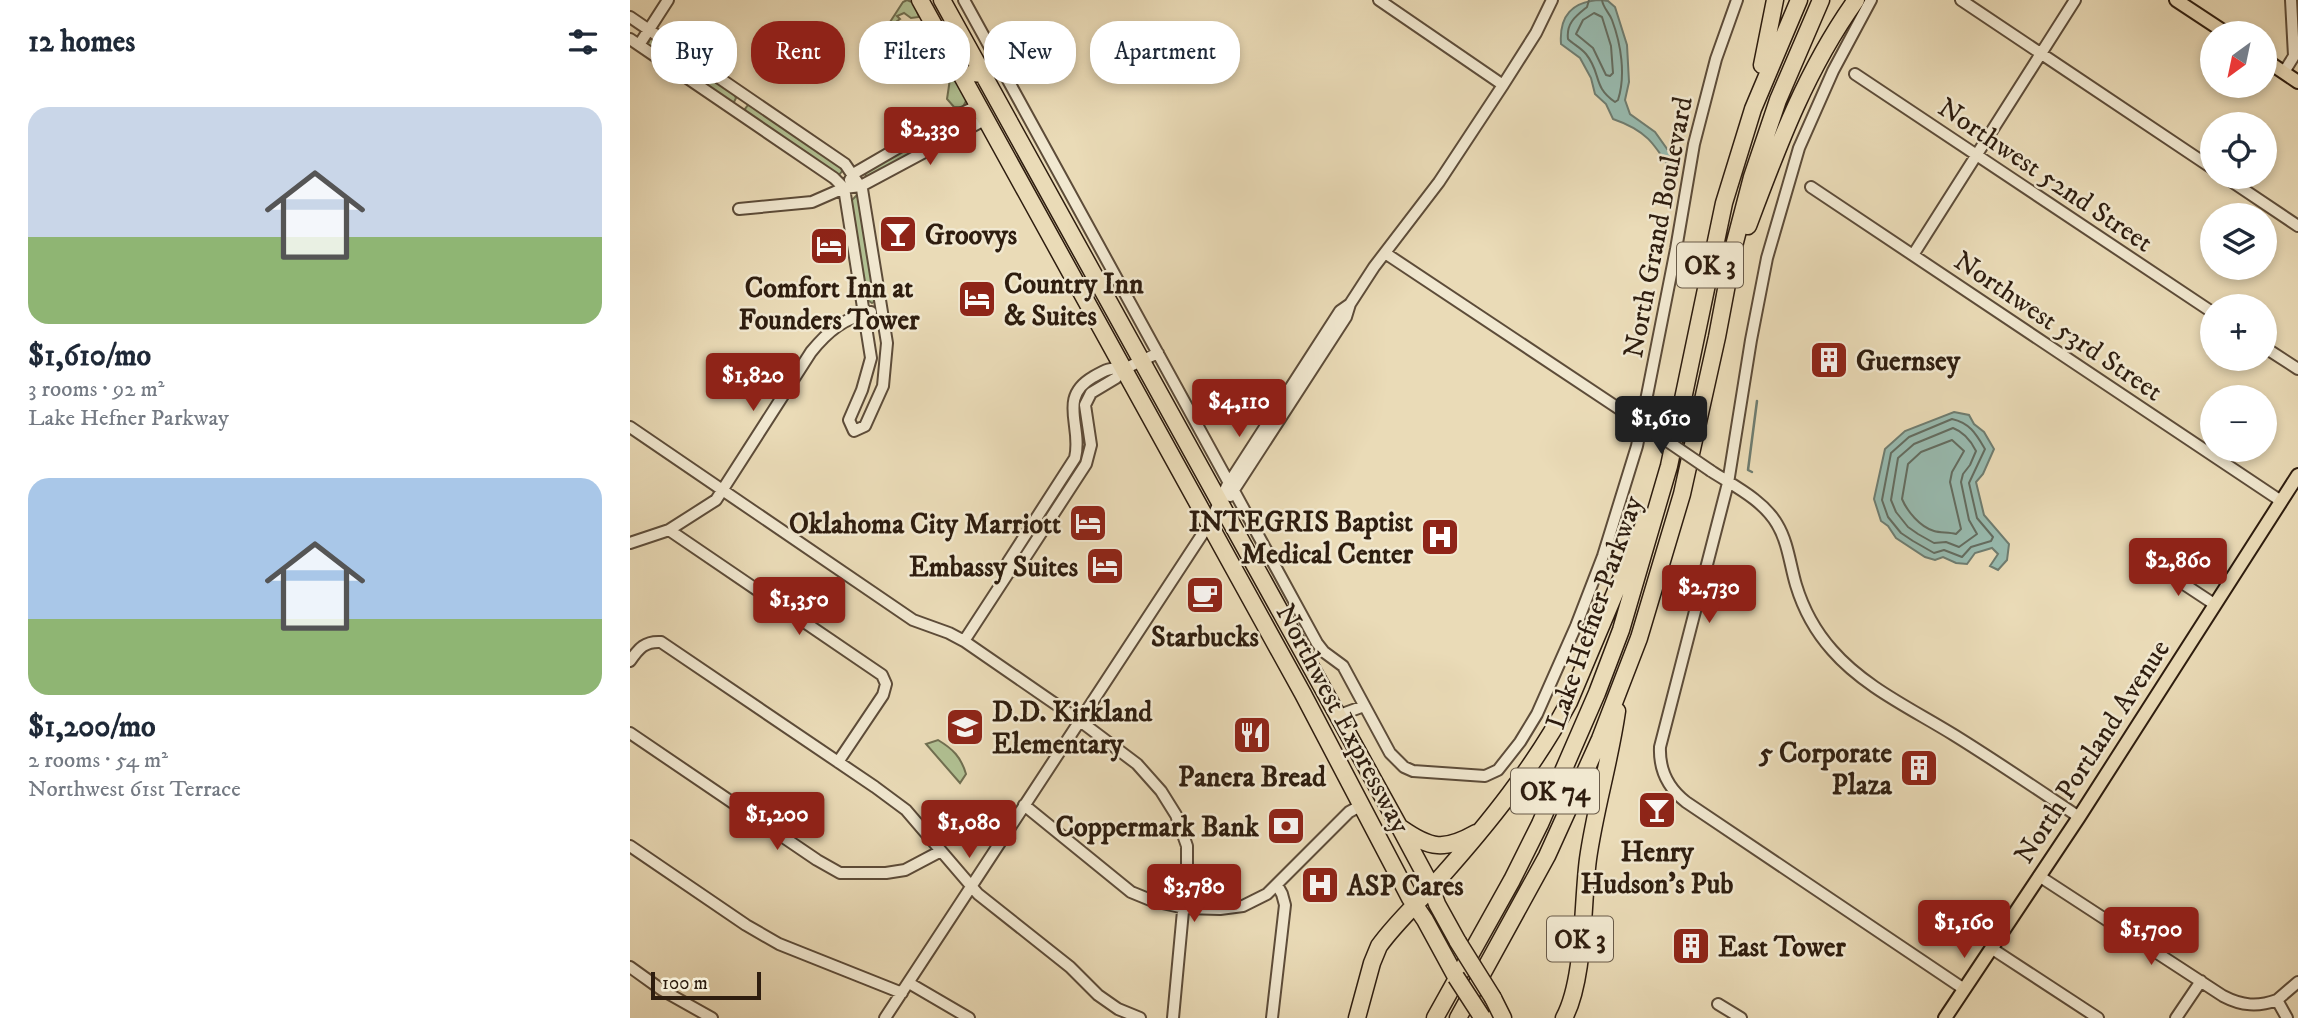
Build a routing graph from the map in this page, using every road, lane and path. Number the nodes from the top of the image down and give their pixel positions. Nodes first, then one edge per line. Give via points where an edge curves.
1 (668, 0) edge
2 (920, 0) edge
3 (942, 0) edge
4 (964, 0) edge
5 (1379, 0) edge
6 (1552, 0) edge
7 (1737, 0) edge
8 (1775, 0) edge
9 (1799, 0) edge
10 (1821, 0) edge
11 (1856, 0) edge
12 (1871, 0) edge
13 (1961, 0) edge
14 (2075, 0) edge
15 (2176, 0) edge
16 (2291, 0) edge
17 (630, 16) edge
18 (932, 21) edge
19 (2208, 21) edge
20 (649, 30) junction
21 (984, 36) edge
22 (634, 42) edge
23 (2041, 54) junction
24 (2277, 67) edge
25 (970, 72) edge
26 (2284, 72) junction
27 (983, 74) junction
28 (1855, 74) dead end
29 (2298, 82) edge
30 (967, 84) edge
31 (1010, 84) edge
32 (1503, 85) junction
33 (746, 95) junction
34 (1753, 109) junction
35 (736, 111) junction
36 (983, 112) junction
37 (1004, 113) junction
38 (941, 123) junction
39 (949, 138) junction
40 (1976, 154) junction
41 (2200, 160) edge
42 (853, 174) junction
43 (842, 186) junction
44 (861, 186) junction
45 (1811, 187) dead end
46 (2243, 189) edge
47 (739, 209) dead end
48 (2298, 226) edge
49 (1385, 253) junction
50 (1913, 255) junction
51 (1726, 287) junction
52 (2200, 304) edge
53 (881, 310) junction
54 (864, 313) junction
55 (1158, 353) junction
56 (2277, 355) edge
57 (1141, 361) junction
58 (1124, 369) junction
59 (2298, 369) edge
60 (1087, 416) junction
61 (1074, 417) junction
62 (1643, 425) junction
63 (630, 427) edge
64 (1077, 452) junction
65 (1088, 458) junction
66 (1669, 466) junction
67 (2298, 475) edge
68 (1728, 483) junction
69 (1232, 487) junction
70 (722, 491) junction
71 (2281, 501) junction
72 (1220, 505) junction
73 (1209, 524) junction
74 (669, 530) junction
75 (630, 543) edge
76 (2158, 567) dead end
77 (1009, 572) junction
78 (2214, 604) junction
79 (964, 641) junction
80 (630, 661) edge
81 (1620, 688) junction
82 (1303, 694) junction
83 (1364, 706) junction
84 (1337, 716) junction
85 (1080, 721) junction
86 (630, 733) edge
87 (1334, 751) junction
88 (838, 762) junction
89 (1024, 805) junction
90 (1362, 805) junction
91 (1387, 807) junction
92 (2079, 817) junction
93 (1399, 828) junction
94 (1478, 832) junction
95 (630, 846) edge
96 (941, 851) junction
97 (2039, 876) junction
98 (972, 885) junction
99 (1277, 886) junction
100 (1431, 888) junction
101 (1415, 906) junction
102 (1185, 908) junction
103 (1991, 948) junction
104 (630, 967) edge
105 (2201, 981) junction
106 (2298, 982) edge
107 (909, 983) junction
108 (1964, 989) junction
109 (902, 993) junction
110 (2277, 1000) junction
111 (1718, 1004) dead end
112 (1482, 1017) edge
113 (712, 1018) edge
114 (885, 1018) edge
115 (969, 1018) edge
116 (1140, 1018) edge
117 (1167, 1018) edge
118 (1173, 1018) edge
119 (1272, 1018) edge
120 (1357, 1018) edge
121 (1435, 1018) edge
122 (1458, 1018) edge
123 (1503, 1018) edge
124 (1564, 1018) edge
125 (1741, 1018) edge
126 (1945, 1018) edge
127 (2098, 1018) edge
128 (2176, 1018) edge
129 (2287, 1018) edge

1 - 20 street
2 - 18 highway, Northwest Expressway
3 - 27 highway, Northwest Expressway
4 - 21 street, Northwest Expressway
5 - 32 street
6 - 32 street
7 - 62 street, North Grand Boulevard via 1697,132
8 - 34 highway
9 - 34 highway, Lake Hefner Parkway / OK 3
10 - 51 highway, Lake Hefner Parkway / OK 3 via 1762,144
11 - 51 highway via 1806,82
12 - 68 street via 1799,148 1778,218 1758,301
13 - 23 street
14 - 23 street
15 - 19 main road
16 - 26 street via 2294,56
17 - 20 street
20 - 22 street
20 - 33 street
22 - 35 street
23 - 40 street
23 - 41 street
24 - 26 main road
25 - 27 highway
26 - 29 main road
27 - 37 highway, Northwest Expressway
28 - 40 street, Northwest 52nd Street
30 - 36 highway, Northwest Expressway
31 - 55 street, Northwest Expressway
32 - 49 street
33 - 35 street
33 - 42 street
34 - 66 highway, Lake Hefner Parkway / OK 3 via 1715,240
35 - 43 street
36 - 37 highway via 985,104
36 - 38 street
36 - 39 street
36 - 58 highway, Northwest Expressway
37 - 57 highway, Northwest Expressway
38 - 39 street
38 - 42 street
39 - 44 street
40 - 50 street
40 - 52 street, Northwest 52nd Street
42 - 43 street
42 - 44 street
43 - 44 street
43 - 47 street via 812,202
43 - 54 street
44 - 53 street
45 - 50 street, Northwest 53rd Street
46 - 48 street
49 - 62 street
49 - 69 street via 1350,304 1340,311
50 - 71 street, Northwest 53rd Street
51 - 81 highway, Lake Hefner Parkway / OK 3 via 1682,494
53 - 54 street
53 - 54 street via 887,343 883,386 865,426 854,431 849,420 871,359
54 - 70 street via 842,321 811,352
55 - 57 street
55 - 69 street, Northwest Expressway
56 - 59 street
57 - 58 street
57 - 72 highway, Northwest Expressway
58 - 60 street via 1091,393 1085,405
58 - 61 street via 1110,367 1083,383 1072,402
58 - 73 highway, Northwest Expressway
60 - 61 street
60 - 65 street
61 - 64 street
62 - 68 street, bridge
62 - 83 street, North Grand Boulevard via 1576,626 1537,714 1498,771 1485,776 1404,767 1390,753
63 - 70 street
64 - 65 street
64 - 77 street via 1008,562
65 - 77 street via 1017,570
66 - 94 highway, OK 3 via 1563,713 1531,766
66 - 121 highway, Lake Hefner Parkway / OK 74 via 1621,630 1563,775 1512,880
67 - 71 main road, North Portland Avenue
68 - 92 street via 1760,504 1776,522 1811,619 1845,664
68 - 108 street via 1660,747 1661,767 1671,788 1686,802
69 - 72 street
69 - 83 street, Northwest Expressway via 1317,643 1343,666
70 - 74 street via 716,500
70 - 79 street via 913,620
71 - 78 main road, North Portland Avenue
72 - 73 street
72 - 84 highway, Northwest Expressway
73 - 82 highway, Northwest Expressway
73 - 85 street
74 - 75 street
74 - 88 street via 882,675 886,684 883,695
76 - 78 street
77 - 79 street
78 - 92 main road, North Portland Avenue
79 - 85 street
80 - 88 street via 650,642 661,642
81 - 122 highway, Lake Hefner Parkway / OK 74 via 1547,856
81 - 124 highway, OK 3 via 1588,858 1574,993
82 - 84 highway via 1325,714
82 - 87 highway, Northwest Expressway
83 - 84 street
84 - 91 highway, Northwest Expressway
85 - 89 street
85 - 102 street via 1137,764 1176,815 1187,846
86 - 96 street via 840,873 905,870
87 - 90 highway, Northwest Expressway
87 - 91 highway via 1345,753
88 - 96 street via 906,810
89 - 98 street
89 - 102 street via 1131,892
90 - 99 street via 1349,812
90 - 101 highway, Northwest Expressway
91 - 93 highway, Northwest Expressway
92 - 97 main road, North Portland Avenue
93 - 94 highway via 1436,846 1455,844
93 - 100 highway, Northwest Expressway
94 - 100 highway, OK 3
95 - 109 street via 779,944
96 - 98 street
97 - 103 main road, North Portland Avenue
97 - 105 street
98 - 107 street
98 - 116 street via 1098,995
99 - 102 street via 1243,906
99 - 119 street via 1285,905
100 - 101 highway, OK 3
100 - 123 highway, Northwest Expressway, bridge
101 - 112 highway, Northwest Expressway, bridge
101 - 120 highway via 1379,946
102 - 118 street
103 - 108 main road, North Portland Avenue
103 - 127 street
104 - 113 street
105 - 110 street via 2241,1004
105 - 128 street
106 - 110 street
107 - 109 street
107 - 115 street
108 - 126 main road, North Portland Avenue
109 - 114 street
110 - 129 street
111 - 125 street
117 - 118 street

